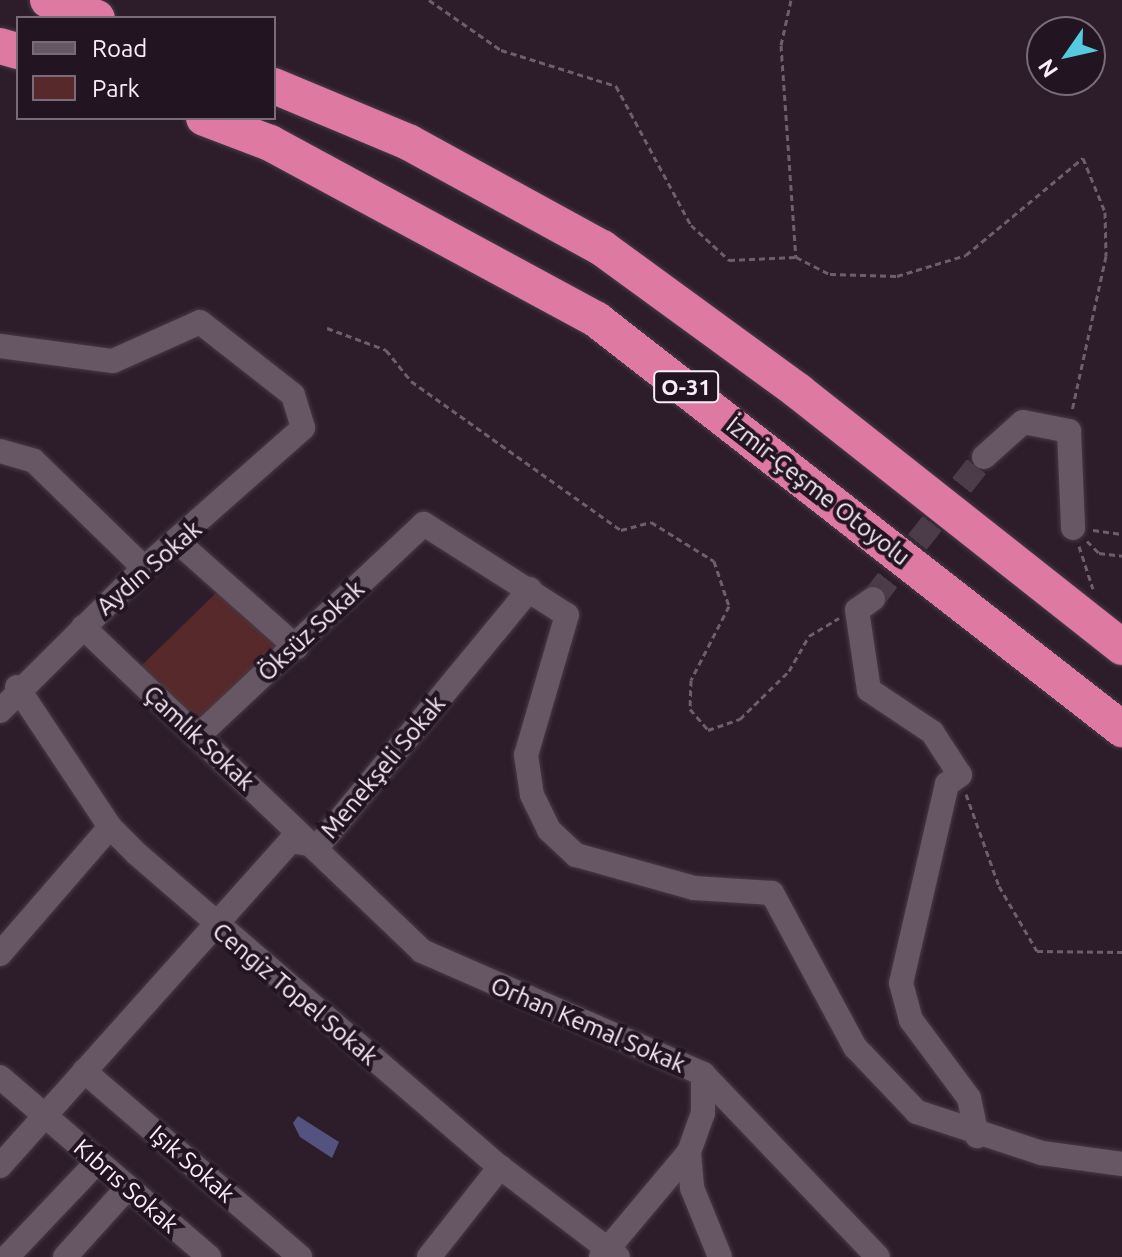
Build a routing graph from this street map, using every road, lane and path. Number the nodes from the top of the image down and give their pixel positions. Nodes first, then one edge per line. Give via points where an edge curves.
1 (48, 0) edge
2 (429, 0) edge
3 (791, 0) edge
4 (92, 16) edge
5 (276, 87) edge
6 (209, 120) edge
7 (796, 257) junction
8 (327, 328) dead end
9 (0, 346) edge
10 (1069, 431) junction
11 (0, 451) edge
12 (984, 457) tunnel mouth
13 (1073, 528) junction
14 (1122, 534) edge
15 (179, 543) junction
16 (1122, 556) edge
17 (144, 568) junction
18 (530, 589) junction
19 (865, 604) joint
20 (1093, 623) junction
21 (83, 627) junction
22 (296, 647) junction
23 (1122, 647) edge
24 (17, 687) junction
25 (0, 711) edge
26 (1122, 729) edge
27 (197, 737) junction
28 (960, 775) junction
29 (110, 827) junction
30 (318, 846) junction
31 (213, 925) junction
32 (1122, 952) edge
33 (0, 954) edge
34 (84, 1071) junction
35 (703, 1074) junction
36 (0, 1077) edge
37 (43, 1115) junction
38 (977, 1136) junction
39 (689, 1152) junction
40 (98, 1161) junction
41 (1122, 1164) edge
42 (0, 1166) edge
43 (500, 1167) junction
44 (128, 1187) junction
45 (610, 1253) edge
46 (7, 1257) edge
47 (65, 1257) edge
48 (208, 1257) edge
49 (300, 1257) edge
50 (429, 1257) edge
51 (720, 1257) edge
52 (878, 1257) edge

1 - 4 highway
2 - 7 path via 501,50 616,86 691,225 729,260
3 - 7 path via 781,45
5 - 20 highway, O-31 via 410,143 602,248 798,391
6 - 26 highway, İzmir-Çeşme Otoyolu / O-31 via 270,143 597,320
7 - 10 path via 830,274 897,276 966,255 1083,158 1105,212 1106,256
8 - 19 path via 386,350 411,381 621,530 651,522 714,561 729,606 691,680 690,709 708,730 740,719 789,671 809,636
9 - 15 street, Aydın Sokak via 113,361 200,322 293,395 303,428
10 - 12 street via 1023,422
10 - 13 street
11 - 17 street via 34,461
13 - 14 path
13 - 16 path via 1099,553
13 - 20 path via 1093,591
15 - 17 street, Aydın Sokak
15 - 22 street
17 - 21 street, Aydın Sokak
18 - 22 street, Öksüz Sokak via 424,524
18 - 30 street, Menekşeli Sokak
18 - 38 street via 567,615 526,755 532,795 549,830 576,855 625,874 772,893 855,1047 917,1112
19 - 28 street via 869,690 932,732
20 - 23 highway, O-31
21 - 24 street, Aydın Sokak
21 - 27 street, Çamlık Sokak
22 - 27 street, Öksüz Sokak
24 - 25 street, Aydın Sokak
24 - 29 street, Cengiz Topel Sokak
27 - 30 street, Çamlık Sokak
28 - 32 path via 999,886 1037,951
28 - 38 street via 947,784 901,983 911,1020 969,1098
29 - 31 street, Cengiz Topel Sokak
29 - 33 street
30 - 31 street, Menekşeli Sokak via 291,841
30 - 35 street, Orhan Kemal Sokak via 327,867 422,951
31 - 34 street, Menekşeli Sokak
31 - 43 street, Cengiz Topel Sokak
34 - 37 street, Menekşeli Sokak
34 - 49 street, Işık Sokak
35 - 39 street via 703,1113
35 - 52 street, Orhan Kemal Sokak
36 - 37 street, Kıbrıs Sokak
37 - 40 street, Kıbrıs Sokak
37 - 42 street, Menekşeli Sokak
38 - 41 street
39 - 45 street
39 - 51 street via 692,1188
40 - 44 street, Kıbrıs Sokak
40 - 46 street
43 - 45 street, Cengiz Topel Sokak
43 - 50 street
44 - 47 street
44 - 48 street, Kıbrıs Sokak

